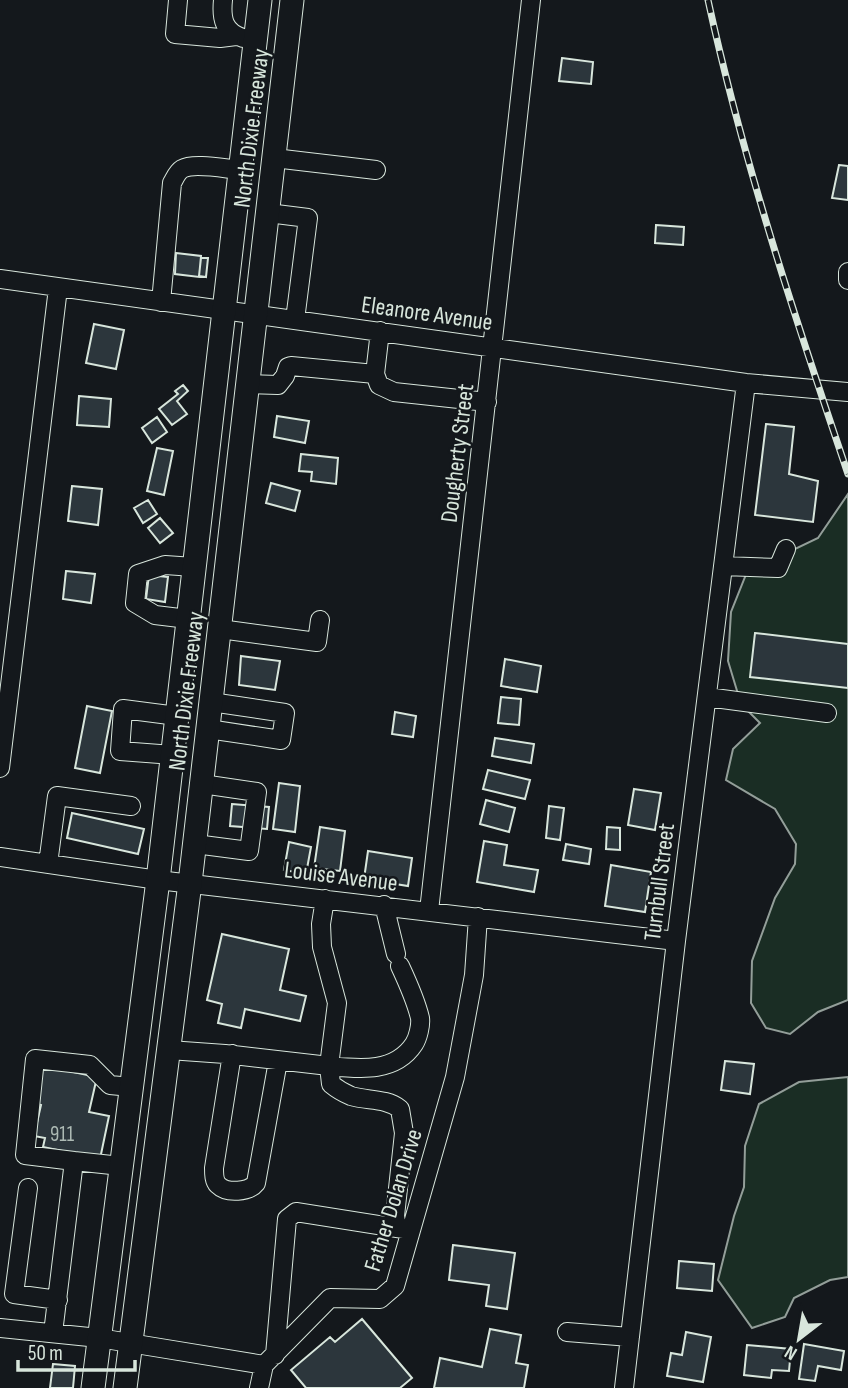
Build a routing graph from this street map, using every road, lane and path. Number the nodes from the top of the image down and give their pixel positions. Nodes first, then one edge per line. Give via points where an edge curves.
1 (178, 0) edge
2 (223, 0) edge
3 (260, 0) edge
4 (292, 0) edge
5 (531, 0) edge
6 (246, 38) junction
7 (274, 158) junction
8 (240, 170) junction
9 (376, 170) dead end
10 (268, 213) junction
11 (848, 272) edge
12 (0, 279) edge
13 (848, 280) edge
14 (58, 288) junction
15 (160, 302) junction
16 (224, 310) junction
17 (256, 314) junction
18 (295, 320) junction
19 (380, 331) junction
20 (494, 347) junction
21 (375, 374) junction
22 (746, 383) junction
23 (248, 384) junction
24 (848, 392) edge
25 (487, 402) junction
26 (786, 549) dead end
27 (723, 566) junction
28 (194, 567) junction
29 (188, 619) junction
30 (320, 620) dead end
31 (220, 629) junction
32 (706, 697) junction
33 (211, 702) junction
34 (827, 713) dead end
35 (177, 716) junction
36 (208, 729) junction
37 (173, 755) junction
38 (0, 768) edge
39 (202, 784) junction
40 (131, 806) dead end
41 (195, 844) junction
42 (0, 857) edge
43 (48, 864) junction
44 (158, 880) junction
45 (190, 883) junction
46 (325, 899) junction
47 (384, 905) junction
48 (429, 911) junction
49 (478, 917) junction
50 (676, 941) junction
51 (169, 1050) junction
52 (232, 1054) junction
53 (278, 1060) junction
54 (329, 1066) junction
55 (131, 1087) junction
56 (74, 1161) junction
57 (121, 1166) junction
58 (28, 1188) dead end
59 (404, 1228) junction
60 (58, 1300) junction
61 (0, 1328) edge
62 (567, 1332) dead end
63 (53, 1333) junction
64 (630, 1337) junction
65 (99, 1338) junction
66 (131, 1343) junction
67 (265, 1376) edge
68 (93, 1388) edge
69 (125, 1388) edge
70 (624, 1388) edge

1 - 6 street via 175,34
2 - 6 street via 225,26
3 - 6 main road, North Dixie Freeway
4 - 7 main road, North Dixie Freeway
5 - 20 street, Dougherty Street
6 - 8 main road, North Dixie Freeway
7 - 9 street
7 - 10 main road, North Dixie Freeway
8 - 15 street via 197,166 178,171 172,183
8 - 16 main road, North Dixie Freeway
10 - 17 main road, North Dixie Freeway
10 - 18 street via 308,218
11 - 13 street
12 - 14 street, Eleanore Avenue
14 - 15 street, Eleanore Avenue
14 - 38 street
15 - 16 street, Eleanore Avenue
16 - 17 street, Eleanore Avenue
16 - 28 main road, North Dixie Freeway
17 - 18 street, Eleanore Avenue
17 - 23 main road, North Dixie Freeway
18 - 19 street, Eleanore Avenue
19 - 20 street, Eleanore Avenue
19 - 21 street
20 - 22 street, Eleanore Avenue
20 - 25 street, Dougherty Street
21 - 23 street via 291,366 278,384
21 - 25 street via 379,385 394,392
22 - 24 street, Eleanore Avenue
22 - 27 street, Turnbull Street
23 - 31 main road, North Dixie Freeway
25 - 48 street, Dougherty Street
26 - 27 street via 778,568
27 - 32 street, Turnbull Street
28 - 29 main road, North Dixie Freeway
28 - 29 street via 165,565 138,574 135,603 155,615
29 - 35 main road, North Dixie Freeway
30 - 31 street via 317,642
31 - 33 main road, North Dixie Freeway
32 - 34 street
32 - 50 street, Turnbull Street
33 - 36 main road, North Dixie Freeway
33 - 36 street via 285,713 281,740
35 - 37 main road, North Dixie Freeway
35 - 37 street via 123,709 120,751
36 - 39 main road, North Dixie Freeway
37 - 44 main road, North Dixie Freeway
39 - 41 main road, North Dixie Freeway
39 - 41 street via 257,792 249,851
40 - 43 street via 57,796
41 - 45 main road, North Dixie Freeway
42 - 43 street, Louise Avenue
43 - 44 street, Louise Avenue
44 - 45 street, Louise Avenue
44 - 55 main road, North Dixie Freeway
45 - 46 street, Louise Avenue
45 - 51 main road, North Dixie Freeway
46 - 47 street, Louise Avenue
46 - 54 street via 321,947 337,1003
47 - 48 street, Louise Avenue
47 - 54 street via 420,1020 417,1040 398,1061 386,1066
48 - 49 street, Louise Avenue
49 - 50 street, Louise Avenue
49 - 59 street, Father Dolan Drive via 474,975 455,1077
50 - 64 street, Turnbull Street
51 - 52 street
51 - 66 main road, North Dixie Freeway
52 - 53 street
52 - 53 street via 214,1168 214,1179 226,1189 245,1191 256,1183
53 - 54 street
54 - 59 street via 331,1084 338,1089 400,1108 404,1133 395,1216
55 - 56 street via 110,1085 90,1065 35,1059 24,1155
55 - 57 main road, North Dixie Freeway
56 - 57 street
56 - 60 street
57 - 65 main road, North Dixie Freeway
58 - 60 street via 14,1294
59 - 67 street, Father Dolan Drive via 395,1286 380,1298 330,1298
59 - 67 street via 291,1214
60 - 63 street
61 - 63 street
62 - 64 street
63 - 65 street
64 - 70 street, Turnbull Street
65 - 66 street
65 - 68 main road, North Dixie Freeway
66 - 67 street
66 - 69 main road, North Dixie Freeway

